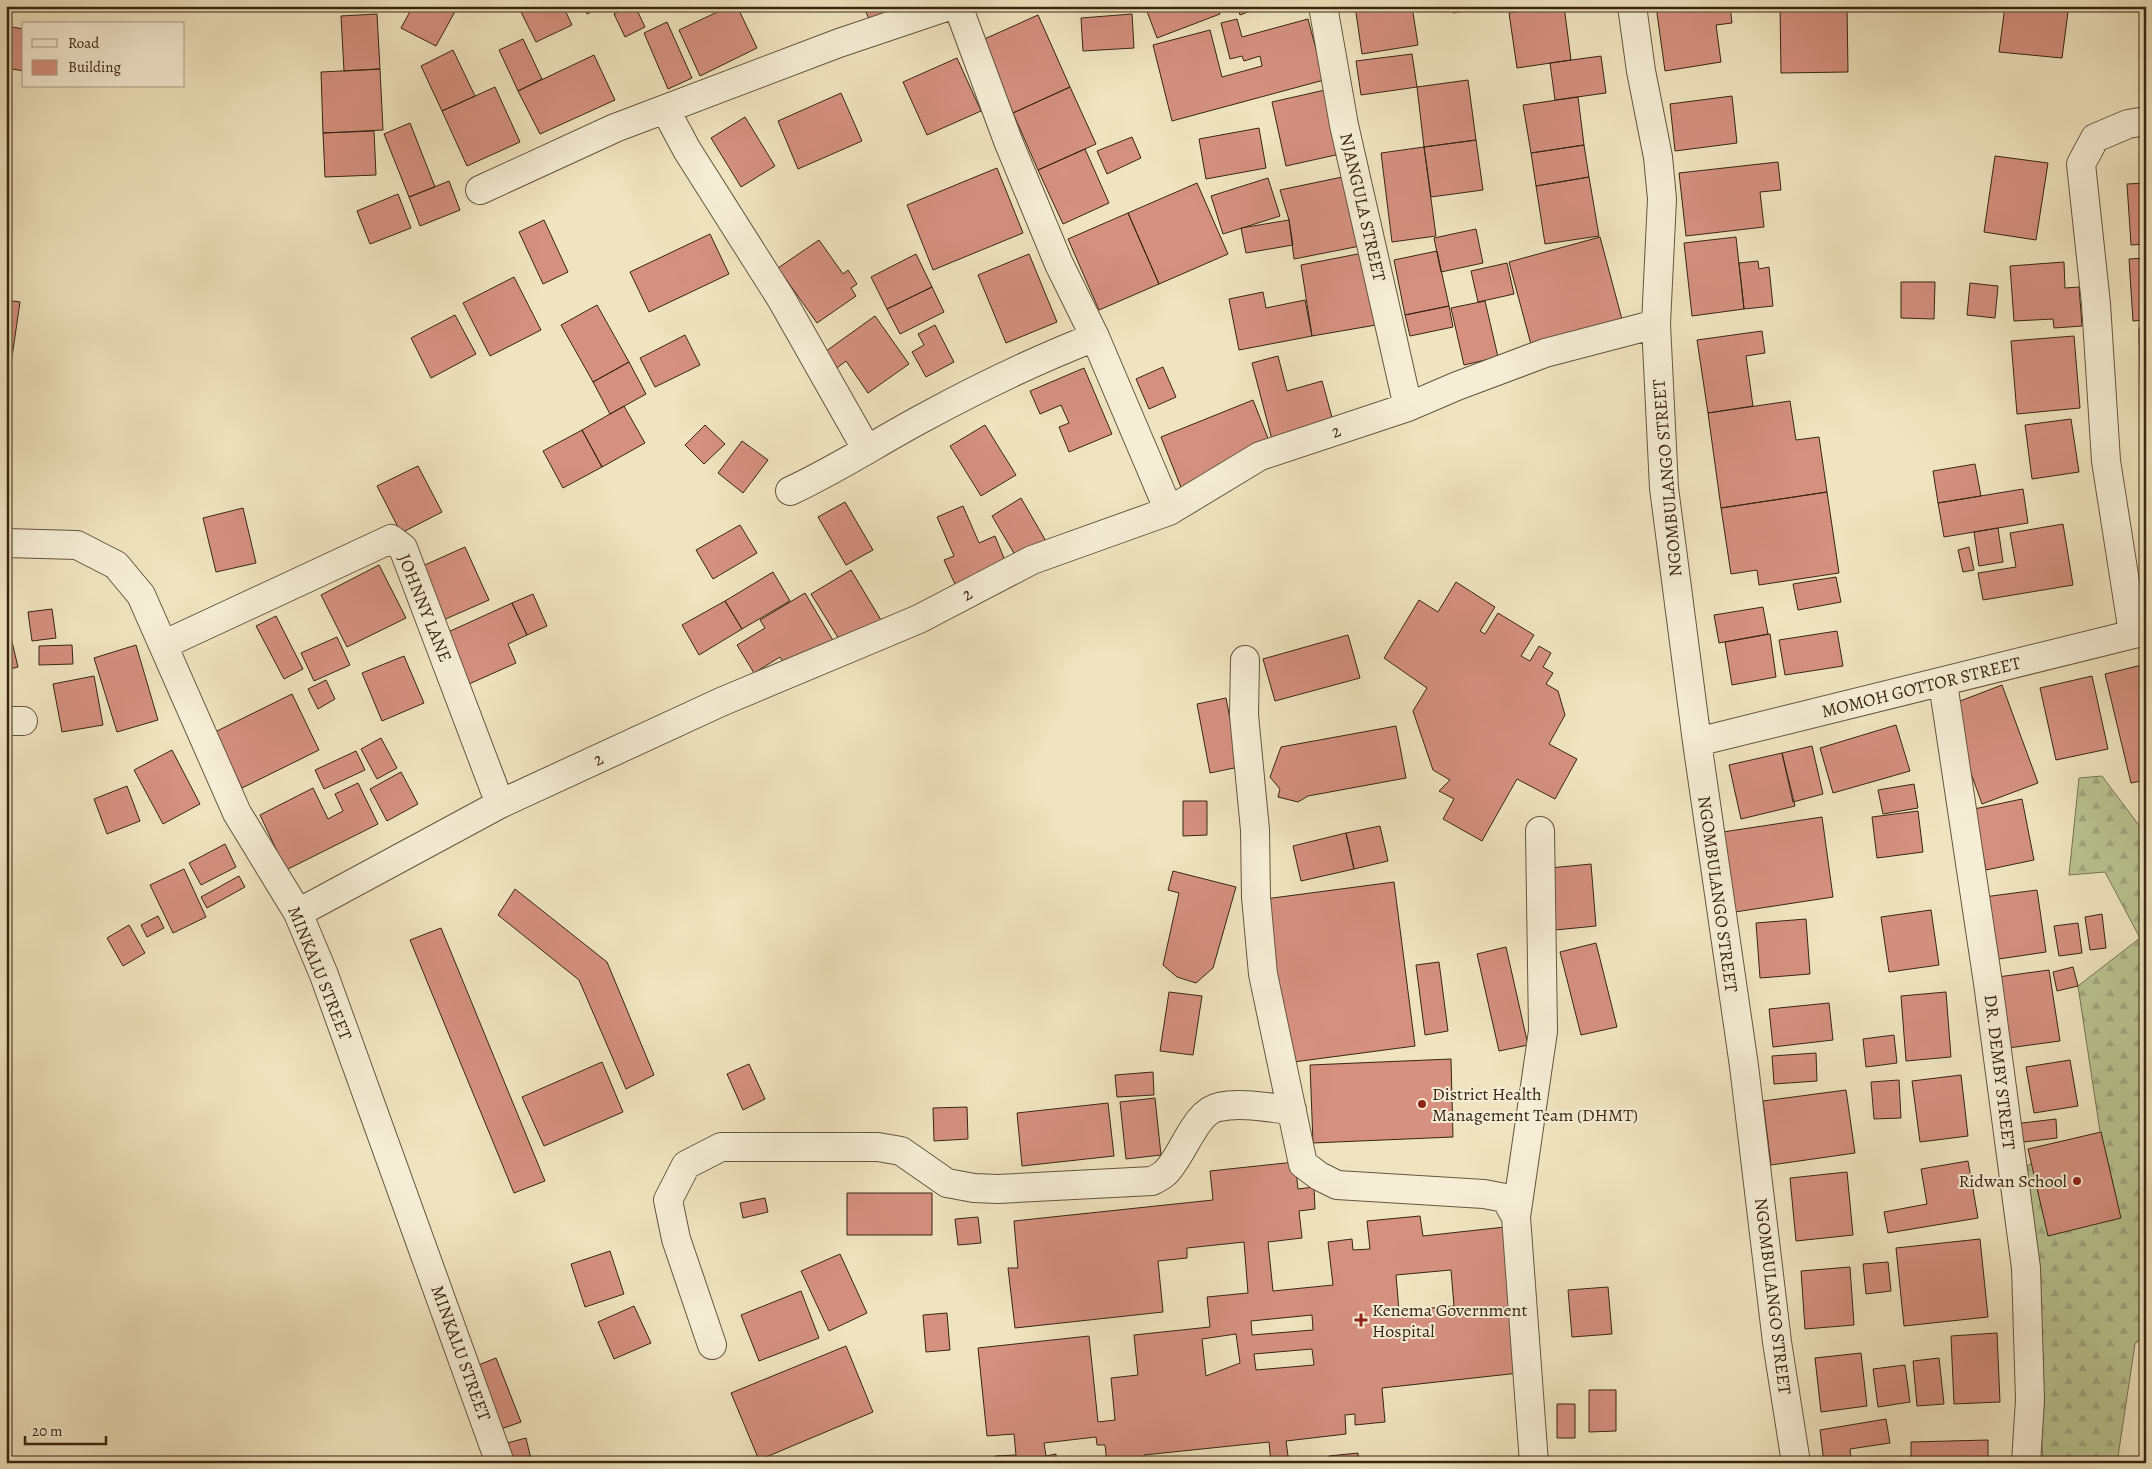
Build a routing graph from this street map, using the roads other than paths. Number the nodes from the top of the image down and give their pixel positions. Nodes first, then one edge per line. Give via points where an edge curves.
1 (949, 6) edge
2 (958, 6) edge
3 (1323, 6) edge
4 (1632, 6) edge
5 (666, 108) junction
6 (2146, 121) edge
7 (480, 190) dead end
8 (1656, 324) junction
9 (1095, 337) junction
10 (1408, 407) junction
11 (868, 450) junction
12 (790, 491) dead end
13 (1169, 511) junction
14 (17, 544) edge
15 (2139, 632) edge
16 (164, 645) junction
17 (1245, 660) dead end
18 (1943, 683) junction
19 (1696, 742) junction
20 (500, 804) junction
21 (1540, 832) dead end
22 (298, 913) junction
23 (1292, 1110) junction
24 (1516, 1217) junction
25 (712, 1345) dead end
26 (500, 1463) edge
27 (1534, 1463) edge
28 (1796, 1463) edge
29 (2026, 1463) edge

1 - 5 street
2 - 9 street via 1008,141 1059,264
3 - 10 street, NJANGULA STREET via 1344,125
4 - 8 street, NGOMBULANGO STREET via 1662,199
5 - 7 street via 586,140
5 - 11 street via 687,150 782,300
6 - 15 street via 2128,124 2095,138 2081,164 2096,304 2106,461
8 - 10 street, 2 via 1545,353
8 - 19 street, NGOMBULANGO STREET via 1664,488
9 - 11 street via 967,395
9 - 13 street
10 - 13 street, 2 via 1260,456
11 - 12 street
13 - 20 street, 2 via 1032,560 919,619 721,702
14 - 16 street, MINKALU STREET via 77,545 116,565 141,595
15 - 18 street, MOMOH GOTTOR STREET
16 - 20 street, JOHNNY LANE via 391,538 403,548
16 - 22 street, MINKALU STREET via 238,813
17 - 23 street via 1244,715 1255,830 1262,964
18 - 19 street, MOMOH GOTTOR STREET
18 - 29 street, DR. DEMBY STREET via 1988,982 2026,1268 2030,1400
19 - 28 street, NGOMBULANGO STREET
20 - 22 street, 2
21 - 24 street via 1543,1031
22 - 26 street, MINKALU STREET via 324,976
23 - 24 street via 1303,1164 1337,1185 1484,1194 1505,1198
23 - 25 street via 1232,1105 1205,1113 1174,1162 1164,1174 1152,1181 974,1188 947,1183 901,1151 878,1146 721,1148 686,1165 668,1200 676,1239
24 - 27 street

